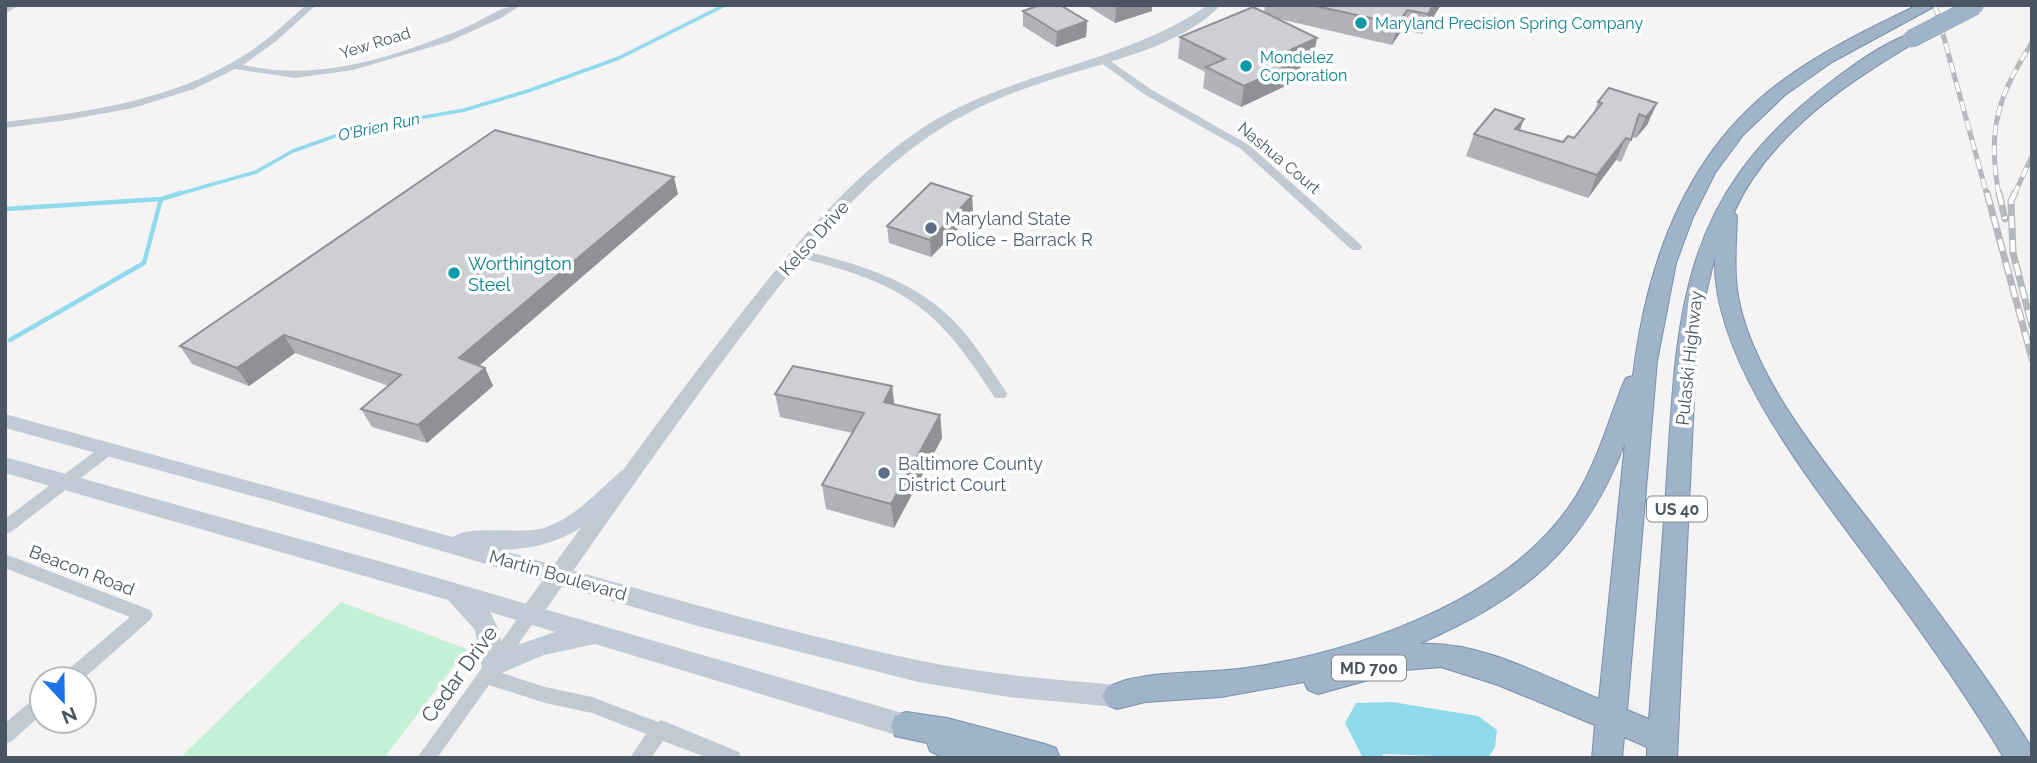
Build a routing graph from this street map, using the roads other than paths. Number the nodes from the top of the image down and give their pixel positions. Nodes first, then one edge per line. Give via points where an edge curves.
1 (15, 5) edge
2 (312, 5) edge
3 (517, 5) edge
4 (1216, 5) edge
5 (1930, 5) edge
6 (1976, 6) edge
7 (5, 11) edge
8 (1908, 16) joint
9 (1103, 60) junction
10 (234, 66) junction
11 (5, 125) edge
12 (1697, 187) junction
13 (1729, 201) junction
14 (1356, 247) dead end
15 (797, 253) junction
16 (1646, 351) junction
17 (1000, 394) dead end
18 (5, 421) edge
19 (107, 450) junction
20 (5, 465) edge
21 (628, 477) junction
22 (64, 483) junction
23 (5, 528) edge
24 (437, 540) junction
25 (5, 561) edge
26 (558, 576) junction
27 (452, 594) junction
28 (529, 616) junction
29 (592, 635) junction
30 (86, 665) edge
31 (489, 671) junction
32 (1117, 696) junction
33 (28, 716) edge
34 (1611, 717) junction
35 (906, 726) junction
36 (661, 729) junction
37 (5, 736) edge
38 (1663, 748) edge
39 (426, 758) edge
40 (639, 758) edge
41 (732, 758) edge
42 (977, 758) edge
43 (1045, 758) edge
44 (1607, 758) edge
45 (2021, 758) edge

1 - 7 street
2 - 10 street via 263,48
3 - 10 street, Yew Road via 476,28 351,69 288,76
4 - 9 street, Kelso Drive via 1171,34
5 - 8 highway, US 40
6 - 13 highway, Pulaski Highway / US 40, bridge via 1860,67 1814,101 1767,150
8 - 12 highway, US 40 via 1837,52 1781,89 1736,132
9 - 14 street, Nashua Court via 1245,147
9 - 15 street, Kelso Drive via 1003,92 930,130 876,170
10 - 11 street via 132,104
12 - 13 highway
12 - 16 highway, US 40 via 1662,270
13 - 38 highway, Pulaski Highway / US 40 via 1702,262 1691,318
13 - 45 highway via 1725,270 1729,306 1746,354 1823,478 1982,692
15 - 17 street via 860,270 914,292 950,323
15 - 21 street, Kelso Drive
16 - 32 highway via 1586,502 1552,545 1505,584 1425,627 1320,665 1200,687 1132,690
16 - 34 highway, US 40
18 - 19 main road, Martin Boulevard / MD 700
19 - 22 street
19 - 24 main road, Martin Boulevard / MD 700
20 - 22 main road
21 - 24 main road via 581,521 552,536 516,542
21 - 26 street, Kelso Drive
22 - 23 street
22 - 27 main road
24 - 26 main road, Martin Boulevard / MD 700
25 - 30 street, Beacon Road via 144,615
26 - 28 street, Kelso Drive
26 - 32 main road, Martin Boulevard / MD 700 via 918,671 1008,686
27 - 28 main road
27 - 31 main road via 475,610 490,631
28 - 29 main road
28 - 31 street, Cedar Drive
29 - 31 main road via 541,645
29 - 35 main road
31 - 36 street via 545,695 592,705
31 - 39 street, Cedar Drive
32 - 34 highway, MD 700 via 1210,697 1264,691 1405,657 1441,654
33 - 37 street
34 - 38 highway
34 - 44 highway, US 40
35 - 42 highway
35 - 43 highway
36 - 40 street
36 - 41 street

